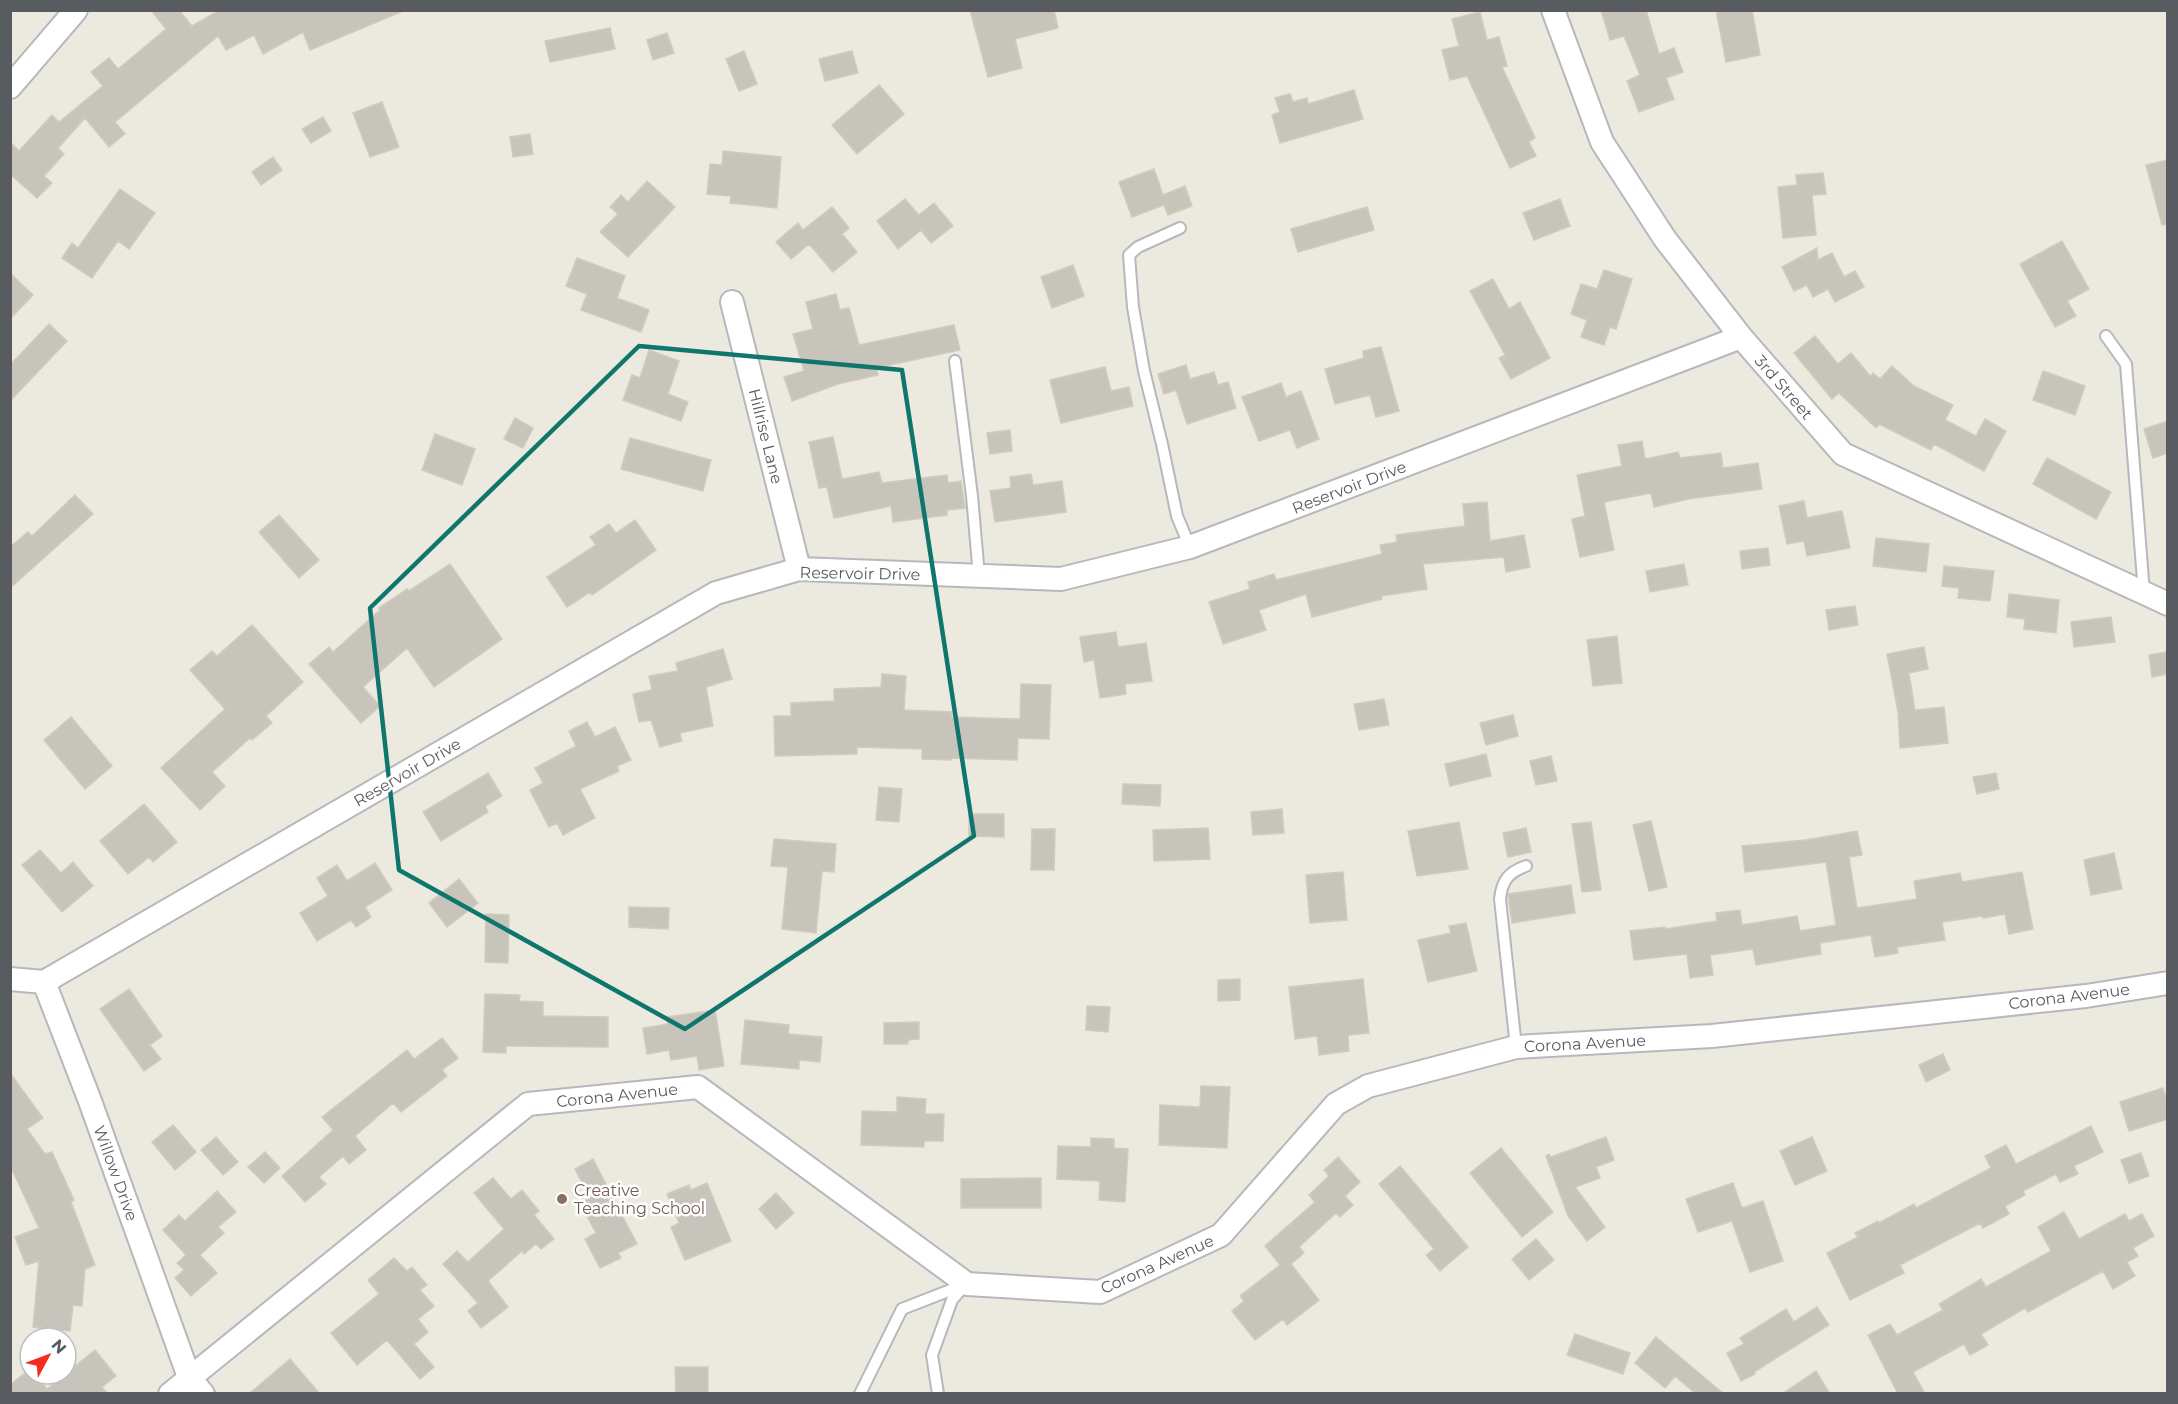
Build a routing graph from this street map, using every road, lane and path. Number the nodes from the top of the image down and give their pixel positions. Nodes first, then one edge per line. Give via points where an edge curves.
1 (76, 10) edge
2 (1553, 10) edge
3 (10, 87) edge
4 (1180, 228) dead end
5 (732, 302) dead end
6 (2106, 336) dead end
7 (1741, 337) junction
8 (955, 361) dead end
9 (1190, 547) junction
10 (799, 569) junction
11 (979, 576) junction
12 (2159, 598) edge
13 (1526, 866) dead end
14 (10, 979) edge
15 (44, 982) junction
16 (2168, 983) edge
17 (1516, 1047) junction
18 (967, 1284) junction
19 (196, 1385) edge
20 (170, 1394) edge
21 (860, 1394) edge
22 (938, 1394) edge

1 - 3 street
2 - 7 street, 3rd Street via 1602,142 1665,239
4 - 9 lane via 1129,255 1132,307 1144,371 1177,516
5 - 10 street, Hillrise Lane
6 - 12 lane via 2126,364
7 - 9 street, Reservoir Drive
7 - 12 street, 3rd Street via 1843,454
8 - 11 lane
9 - 11 street, Reservoir Drive via 1061,579
10 - 11 street, Reservoir Drive
10 - 15 street, Reservoir Drive via 716,593
13 - 17 lane via 1506,878 1500,899
14 - 15 street
15 - 19 street, Willow Drive
16 - 17 street, Corona Avenue via 2086,996 1712,1036
17 - 18 street, Corona Avenue via 1357,1091 1336,1104 1221,1235 1100,1292
18 - 19 street, Corona Avenue via 698,1087 528,1104
18 - 21 lane via 902,1309
18 - 22 lane via 952,1300 932,1355
19 - 20 street, Corona Avenue

